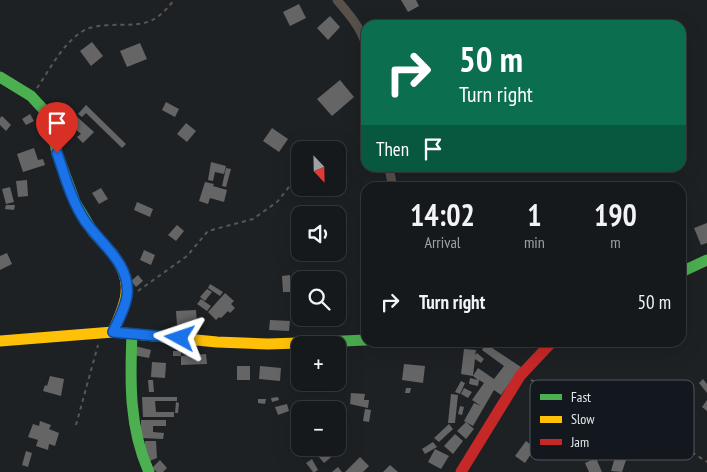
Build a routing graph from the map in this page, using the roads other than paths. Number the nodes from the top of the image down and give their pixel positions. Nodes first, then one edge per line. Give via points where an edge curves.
1 (337, 0) edge
2 (361, 33) edge
3 (0, 77) edge
4 (707, 260) edge
5 (686, 270) edge
6 (113, 332) junction
7 (132, 334) junction
8 (361, 340) edge
9 (0, 341) edge
10 (547, 347) edge
11 (150, 472) edge
12 (461, 472) edge

1 - 2 street
3 - 6 street via 31,96 43,109 75,202 93,232 122,268 127,296
4 - 5 street
6 - 7 street
6 - 9 street
7 - 8 street via 268,344
7 - 11 street via 133,416 140,452
10 - 12 street via 520,376

